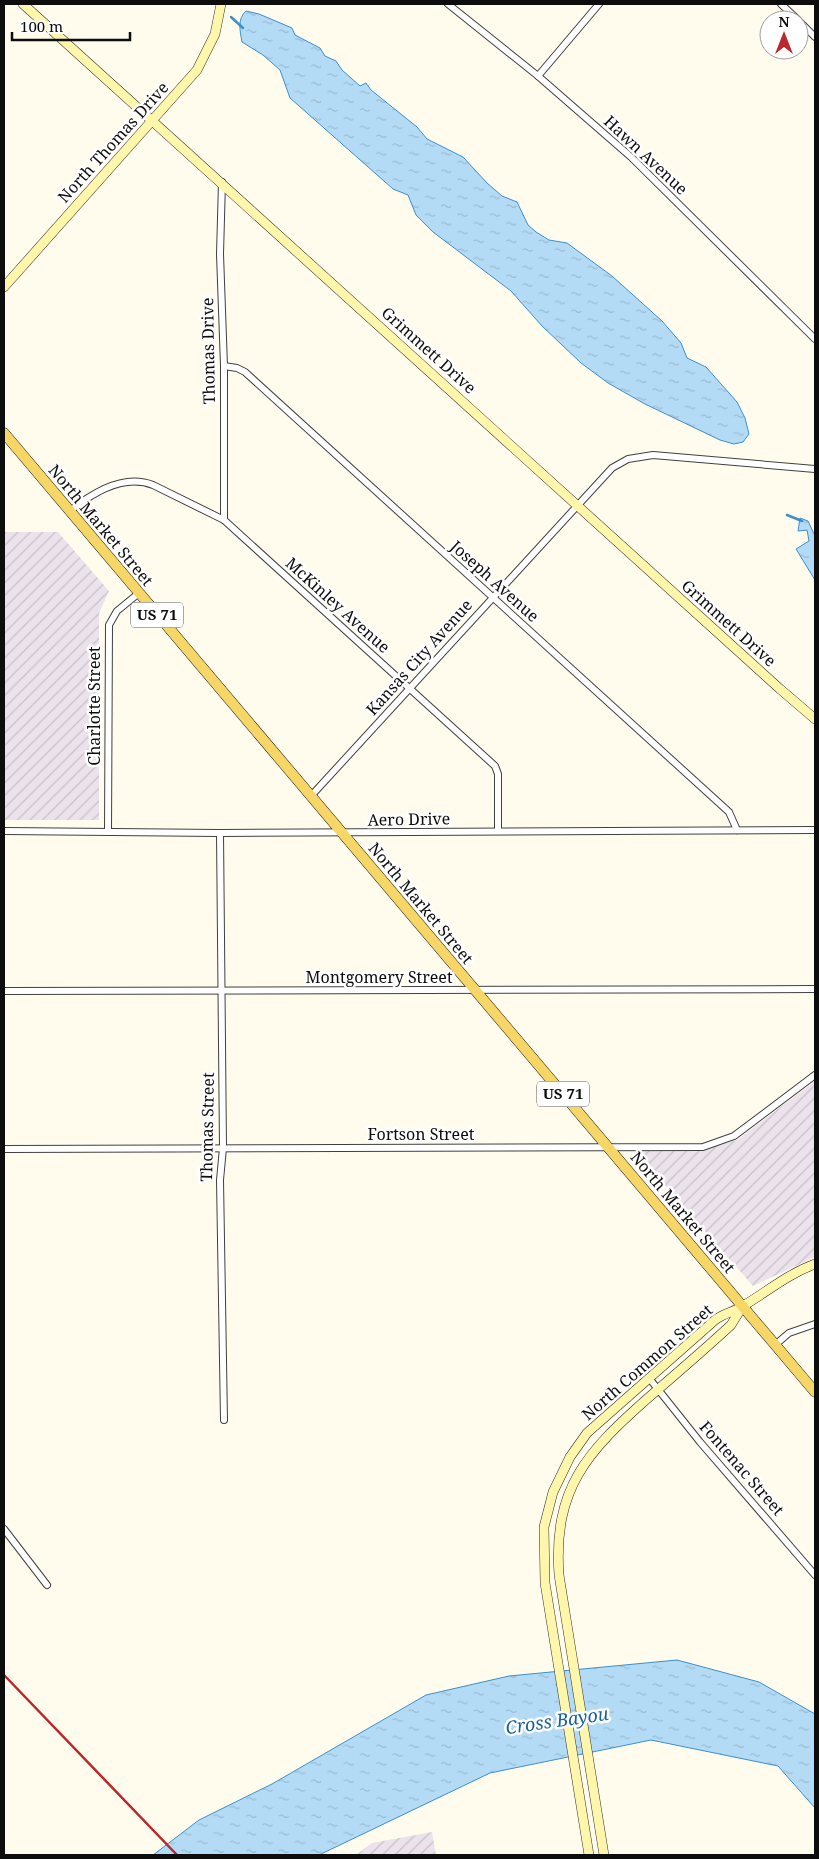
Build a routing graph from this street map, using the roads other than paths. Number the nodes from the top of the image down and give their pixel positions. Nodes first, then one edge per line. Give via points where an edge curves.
1 (23, 4) edge
2 (221, 4) edge
3 (448, 4) edge
4 (599, 4) edge
5 (538, 76) junction
6 (153, 120) junction
7 (222, 182) junction
8 (4, 287) edge
9 (815, 339) edge
10 (224, 366) junction
11 (4, 433) edge
12 (815, 469) edge
13 (576, 505) junction
14 (70, 511) junction
15 (224, 520) junction
16 (139, 593) junction
17 (492, 597) junction
18 (410, 688) junction
19 (815, 719) edge
20 (311, 796) junction
21 (4, 830) edge
22 (737, 830) junction
23 (815, 830) edge
24 (498, 831) junction
25 (108, 832) junction
26 (220, 833) junction
27 (343, 833) junction
28 (815, 989) edge
29 (475, 990) junction
30 (4, 991) edge
31 (222, 992) junction
32 (815, 1075) edge
33 (223, 1148) junction
34 (609, 1148) junction
35 (4, 1149) edge
36 (815, 1264) edge
37 (742, 1307) junction
38 (815, 1324) edge
39 (775, 1345) junction
40 (649, 1378) junction
41 (658, 1389) junction
42 (815, 1392) edge
43 (224, 1420) dead end
44 (4, 1529) edge
45 (815, 1575) edge
46 (47, 1585) dead end
47 (589, 1855) edge
48 (604, 1855) edge

1 - 6 main road, Grimmett Drive
2 - 6 main road, North Thomas Drive via 215,34 205,57 191,78
3 - 5 street, Hawn Avenue
4 - 5 street
5 - 9 street, Hawn Avenue via 631,157
6 - 7 main road, Grimmett Drive
6 - 8 main road, North Thomas Drive
7 - 10 street, Thomas Drive via 220,254
7 - 13 main road, Grimmett Drive
10 - 15 street, Thomas Drive
10 - 17 street, Joseph Avenue via 245,372
11 - 14 main road, North Market Street / US 71
12 - 13 street, Kansas City Avenue via 644,455 612,468
13 - 17 street, Kansas City Avenue
13 - 19 main road, Grimmett Drive
14 - 15 street, McKinley Avenue via 97,491 140,481
14 - 16 main road, North Market Street / US 71
15 - 18 street, McKinley Avenue
16 - 20 main road, North Market Street / US 71
16 - 25 street, Charlotte Street via 117,611 109,625
17 - 18 street, Kansas City Avenue
17 - 22 street, Joseph Avenue via 730,812
18 - 20 street, Kansas City Avenue
18 - 24 street, McKinley Avenue via 495,766 498,774
20 - 27 main road, North Market Street / US 71
21 - 25 street, Aero Drive
22 - 23 street, Aero Drive
22 - 24 street, Aero Drive
24 - 27 street, Aero Drive
25 - 26 street, Aero Drive
26 - 27 street, Aero Drive
26 - 31 street, Thomas Street
27 - 29 main road, North Market Street / US 71
28 - 29 street, Montgomery Street
29 - 31 street, Montgomery Street
29 - 34 main road, North Market Street / US 71
30 - 31 street, Montgomery Street
31 - 33 street, Thomas Street
32 - 34 street, Fortson Street via 734,1136 715,1144
33 - 34 street, Fortson Street
33 - 35 street, Fortson Street
33 - 43 street, Thomas Street via 220,1180
34 - 37 main road, North Market Street / US 71
36 - 37 main road, North Common Street via 779,1281
37 - 39 main road, North Market Street / US 71
37 - 40 main road, North Common Street via 722,1314
37 - 41 main road, North Common Street via 731,1325
38 - 39 street via 789,1333
39 - 42 main road, North Market Street / US 71
40 - 41 street, Fontenac Street
40 - 47 main road, North Common Street via 587,1434 570,1457 553,1492 544,1528 552,1629
41 - 45 street, Fontenac Street
41 - 48 main road, North Common Street via 593,1450 571,1487 561,1518 559,1575
44 - 46 street

